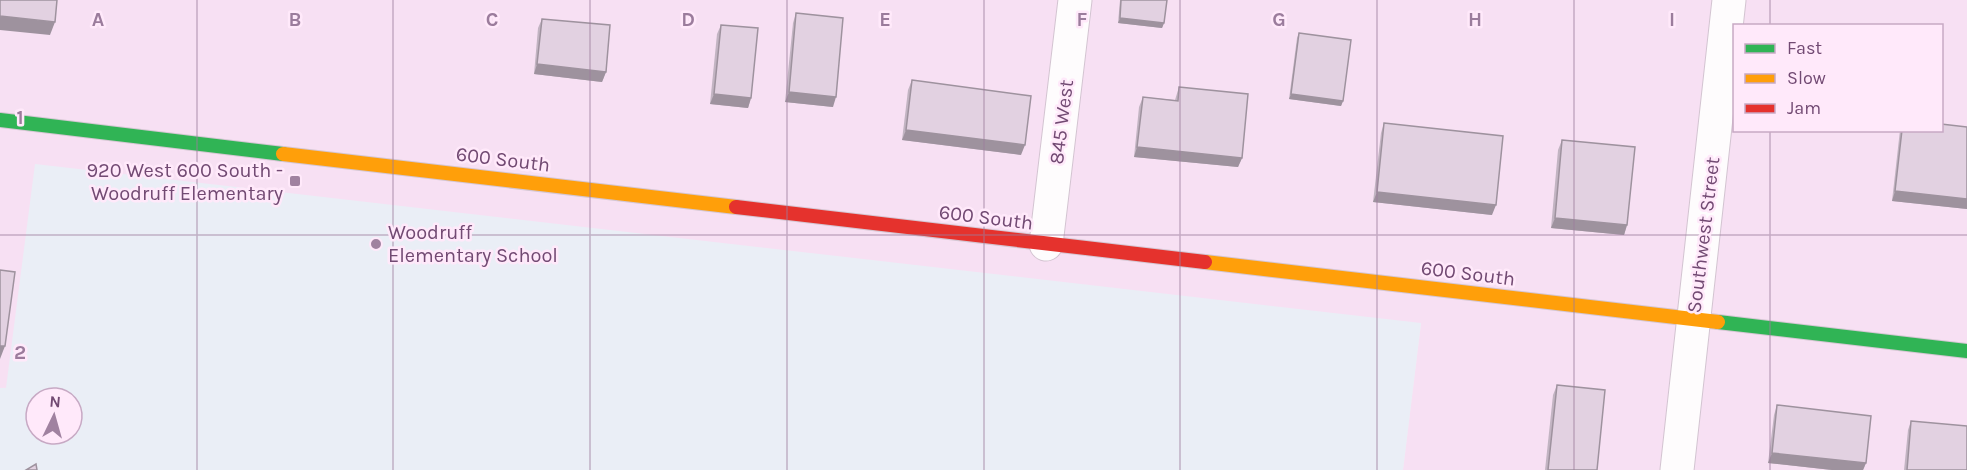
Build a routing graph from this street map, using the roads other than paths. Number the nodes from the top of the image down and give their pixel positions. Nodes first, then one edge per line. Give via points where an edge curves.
1 (1075, 0) edge
2 (1729, 0) edge
3 (0, 120) edge
4 (1046, 244) junction
5 (1693, 318) junction
6 (1967, 351) edge
7 (1677, 470) edge

1 - 4 street, 845 West
2 - 5 street, Southwest Street
3 - 4 street, 600 South
4 - 5 street, 600 South
5 - 6 street, 600 South
5 - 7 street, Southwest Street

